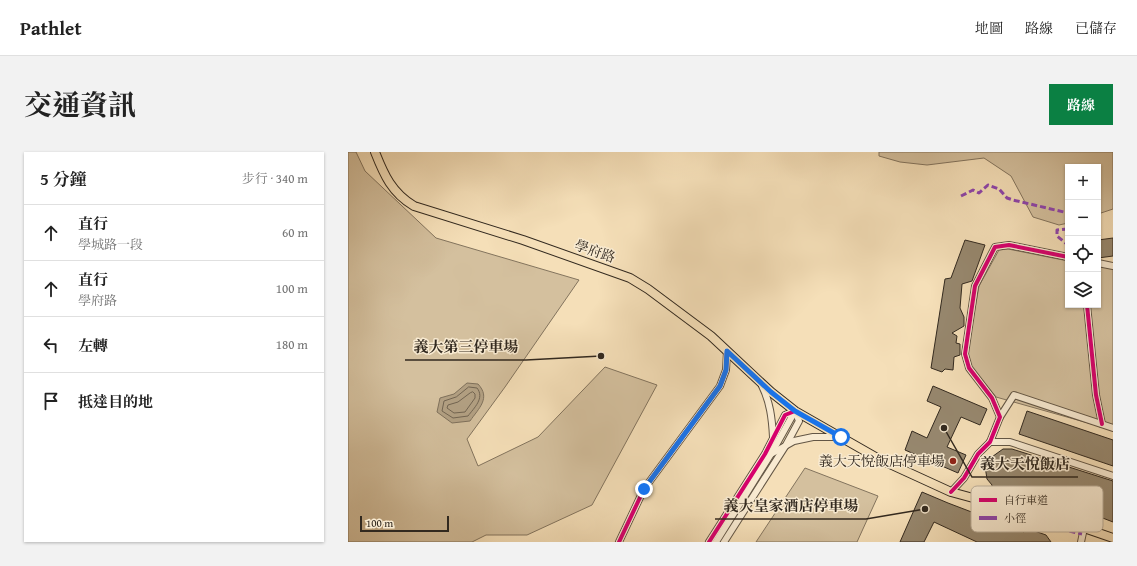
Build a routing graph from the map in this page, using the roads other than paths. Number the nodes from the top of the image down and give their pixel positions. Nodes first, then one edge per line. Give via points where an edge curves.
1 (375, 152) edge
2 (1065, 256) edge
3 (1101, 264) edge
4 (1113, 266) edge
5 (1087, 308) edge
6 (727, 351) junction
7 (760, 382) junction
8 (795, 411) junction
9 (1000, 417) junction
10 (1102, 424) junction
11 (1113, 428) edge
12 (841, 437) junction
13 (773, 438) junction
14 (990, 442) junction
15 (786, 446) junction
16 (771, 454) junction
17 (1113, 476) edge
18 (951, 492) junction
19 (971, 497) edge
20 (1083, 532) edge
21 (1096, 532) edge
22 (1113, 538) edge
23 (620, 542) edge
24 (709, 542) edge
25 (716, 542) edge
26 (724, 542) edge
27 (1081, 542) edge

1 - 6 main road, 學府路 via 388,181 414,206 523,240 630,278 711,336
2 - 9 street via 1008,245 995,247 975,286 965,354 969,368 992,398
3 - 4 street
5 - 10 street via 1096,395
6 - 7 main road, 學府路
6 - 23 street via 726,370 720,386 644,489
7 - 8 main road, 學府路
7 - 13 street via 768,399
8 - 12 main road, 學府路
8 - 13 street via 785,415
8 - 15 street via 799,421
8 - 16 street
9 - 10 street via 1014,394
9 - 14 street
10 - 11 street
12 - 15 street via 813,437 794,441
12 - 18 main road, 學府路 via 879,459
13 - 16 street
13 - 24 street
14 - 17 street via 1010,442
14 - 18 street via 978,454 964,478
15 - 16 street
15 - 26 street
16 - 25 street
18 - 19 main road, 學府路
20 - 27 street
21 - 22 main road, 學府路

